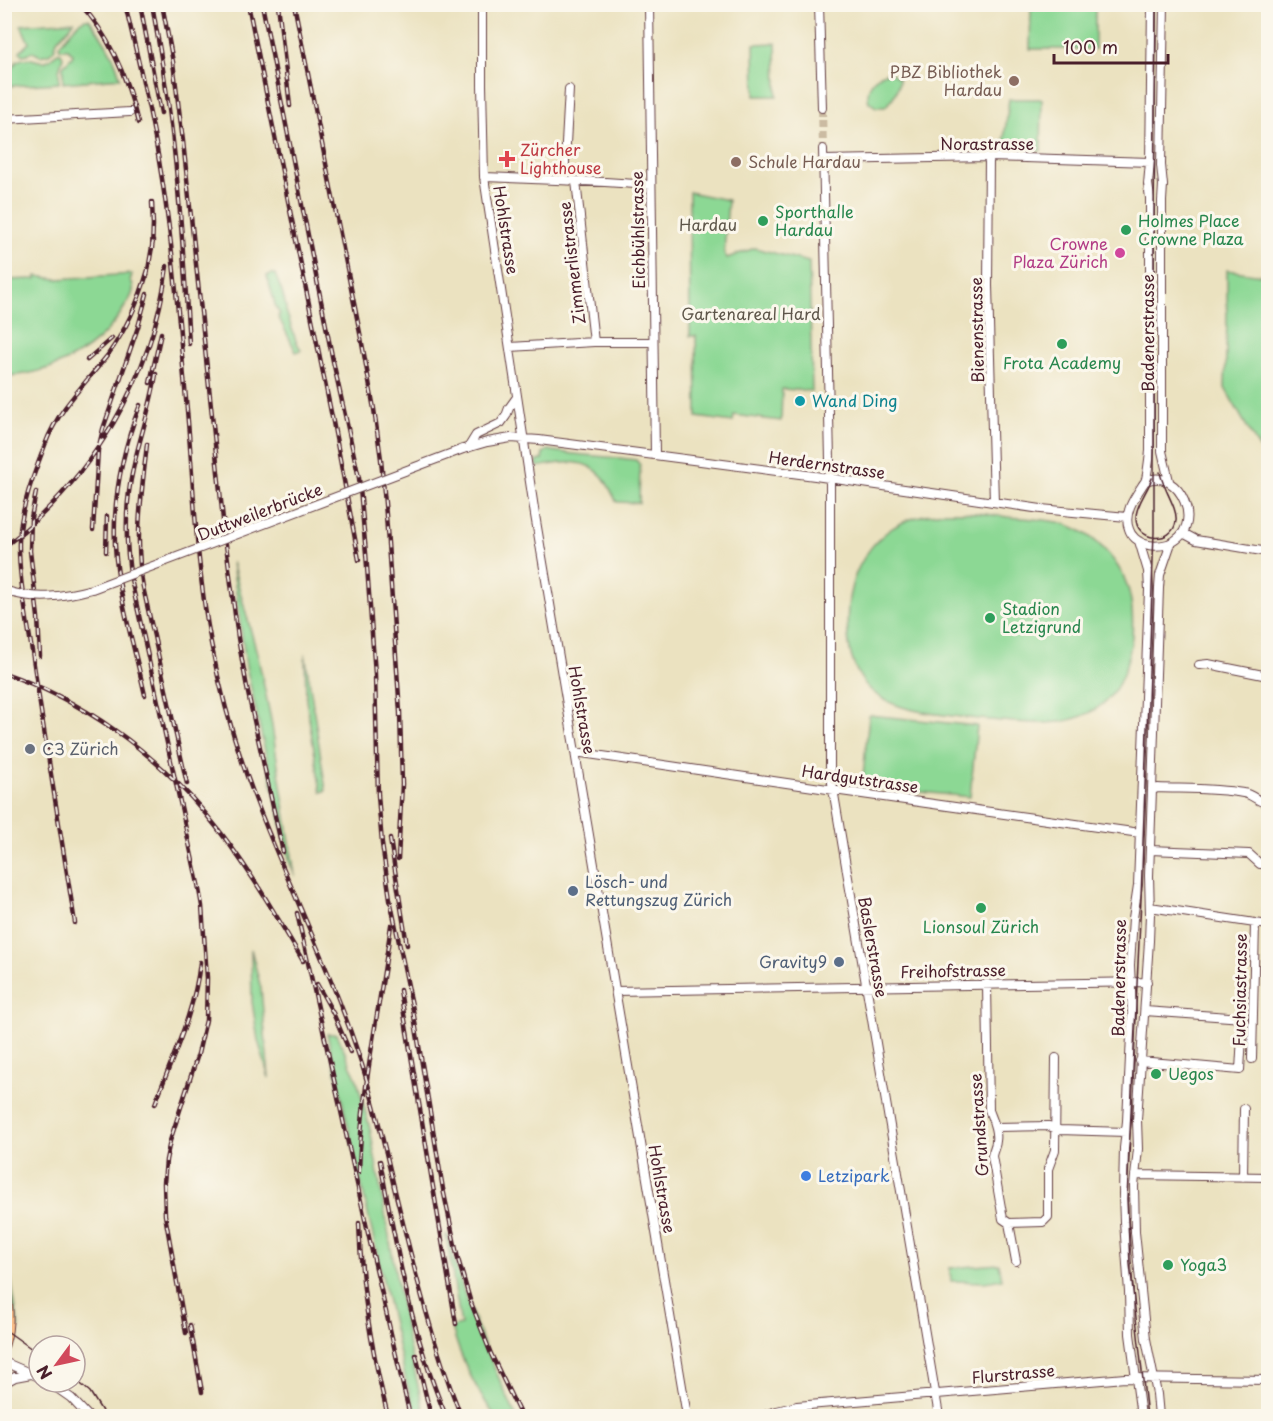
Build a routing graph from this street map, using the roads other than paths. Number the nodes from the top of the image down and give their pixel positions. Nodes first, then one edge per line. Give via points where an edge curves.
1 (482, 4) edge
2 (649, 4) edge
3 (819, 4) edge
4 (1152, 4) edge
5 (1164, 4) edge
6 (569, 89) dead end
7 (822, 108) tunnel mouth
8 (130, 112) dead end
9 (4, 119) edge
10 (823, 149) tunnel mouth
11 (989, 157) junction
12 (823, 160) junction
13 (1150, 162) junction
14 (484, 177) junction
15 (564, 180) junction
16 (576, 181) junction
17 (651, 185) junction
18 (594, 342) junction
19 (653, 342) junction
20 (510, 346) junction
21 (517, 397) junction
22 (523, 438) junction
23 (465, 448) junction
24 (655, 454) junction
25 (830, 478) junction
26 (1146, 481) junction
27 (1169, 481) junction
28 (994, 502) junction
29 (1127, 517) junction
30 (1183, 533) junction
31 (1139, 541) junction
32 (1171, 543) junction
33 (1269, 552) edge
34 (4, 590) edge
35 (1199, 665) dead end
36 (1269, 676) edge
37 (575, 752) junction
38 (833, 789) junction
39 (1152, 789) junction
40 (1269, 803) edge
41 (1140, 833) junction
42 (1150, 850) junction
43 (1269, 864) edge
44 (1150, 907) junction
45 (1255, 923) junction
46 (1269, 924) edge
47 (1131, 982) junction
48 (1147, 982) junction
49 (987, 984) junction
50 (867, 987) junction
51 (615, 992) junction
52 (1145, 1011) junction
53 (1056, 1058) dead end
54 (1252, 1059) dead end
55 (1140, 1061) junction
56 (1244, 1109) dead end
57 (995, 1127) junction
58 (1055, 1129) junction
59 (1126, 1132) junction
60 (1135, 1175) junction
61 (1243, 1177) junction
62 (1269, 1177) edge
63 (1009, 1223) junction
64 (1016, 1261) dead end
65 (4, 1280) edge
66 (4, 1345) edge
67 (4, 1362) edge
68 (27, 1372) edge
69 (27, 1376) edge
70 (1153, 1377) junction
71 (1137, 1378) junction
72 (1269, 1380) edge
73 (4, 1383) edge
74 (65, 1394) edge
75 (936, 1394) junction
76 (797, 1406) junction
77 (87, 1416) edge
78 (687, 1416) edge
79 (762, 1416) edge
80 (798, 1416) edge
81 (939, 1416) edge
82 (1141, 1416) edge
83 (1159, 1416) edge

1 - 14 street, Hohlstrasse
2 - 17 street, Eichbühlstrasse
3 - 7 street
4 - 13 street, Badenerstrasse
5 - 27 street, Badenerstrasse via 1162,451
6 - 15 street
8 - 9 street
10 - 12 street, Baslerstrasse
11 - 12 street, Norastrasse
11 - 13 street, Norastrasse
11 - 28 street, Bienenstrasse
12 - 25 street, Baslerstrasse
13 - 26 street, Badenerstrasse via 1150,451
14 - 15 street
14 - 20 street, Hohlstrasse
15 - 16 street
16 - 17 street
16 - 18 street, Zimmerlistrasse
17 - 19 street, Eichbühlstrasse
18 - 19 street
18 - 20 street
19 - 24 street, Eichbühlstrasse
20 - 21 street, Hohlstrasse
21 - 22 street, Hohlstrasse
21 - 23 street via 501,423 476,435
22 - 23 street, Duttweilerbrücke
22 - 24 street, Herdernstrasse
22 - 37 street, Hohlstrasse
23 - 34 street, Duttweilerbrücke, bridge via 92,590 47,597
24 - 25 street, Herdernstrasse
25 - 28 street, Herdernstrasse
25 - 38 street, Baslerstrasse
26 - 27 street
26 - 29 street, Badenerstrasse
27 - 30 street, Badenerstrasse via 1187,511 1188,523
28 - 29 street, Herdernstrasse
29 - 31 street, Badenerstrasse via 1129,531
30 - 32 street
30 - 33 street via 1196,540
31 - 32 street via 1154,546
31 - 41 street, Badenerstrasse via 1149,578
32 - 39 street, Badenerstrasse via 1159,588
35 - 36 street
37 - 38 street, Hardgutstrasse
37 - 51 street, Hohlstrasse
38 - 41 street, Hardgutstrasse
38 - 50 street, Baslerstrasse
39 - 40 street via 1239,792
39 - 42 street, Badenerstrasse
41 - 47 street, Badenerstrasse
42 - 43 street via 1249,854 1260,864
42 - 44 street, Badenerstrasse
44 - 45 street
44 - 48 street, Badenerstrasse
45 - 46 street
45 - 54 street, Fuchsiastrasse
47 - 48 street, Freihofstrasse
47 - 49 street, Freihofstrasse
47 - 59 street, Badenerstrasse
48 - 52 street, Badenerstrasse
49 - 50 street, Freihofstrasse
49 - 57 street, Grundstrasse via 989,1110
50 - 51 street, Freihofstrasse
50 - 75 street, Baslerstrasse
51 - 78 street, Hohlstrasse
52 - 55 street, Badenerstrasse
52 - 55 street via 1243,1018 1240,1070
53 - 58 street
55 - 60 street, Badenerstrasse
56 - 61 street
57 - 58 street
57 - 63 street, Grundstrasse via 992,1156 1003,1219
58 - 59 street
58 - 63 street via 1055,1150 1048,1169 1048,1217 1043,1222
59 - 71 street, Badenerstrasse via 1124,1222 1130,1334
60 - 61 street
60 - 70 street, Badenerstrasse via 1137,1259
61 - 62 street
63 - 64 street, Grundstrasse
65 - 66 main road via 9,1318
67 - 68 street
69 - 73 street
70 - 71 street, Flurstrasse
70 - 72 street, Flurstrasse
70 - 83 street, Badenerstrasse
71 - 75 street, Flurstrasse
71 - 82 street, Badenerstrasse
74 - 77 street
75 - 76 street, Flurstrasse
75 - 81 street, Baslerstrasse
76 - 79 street, Flurstrasse
76 - 80 street

